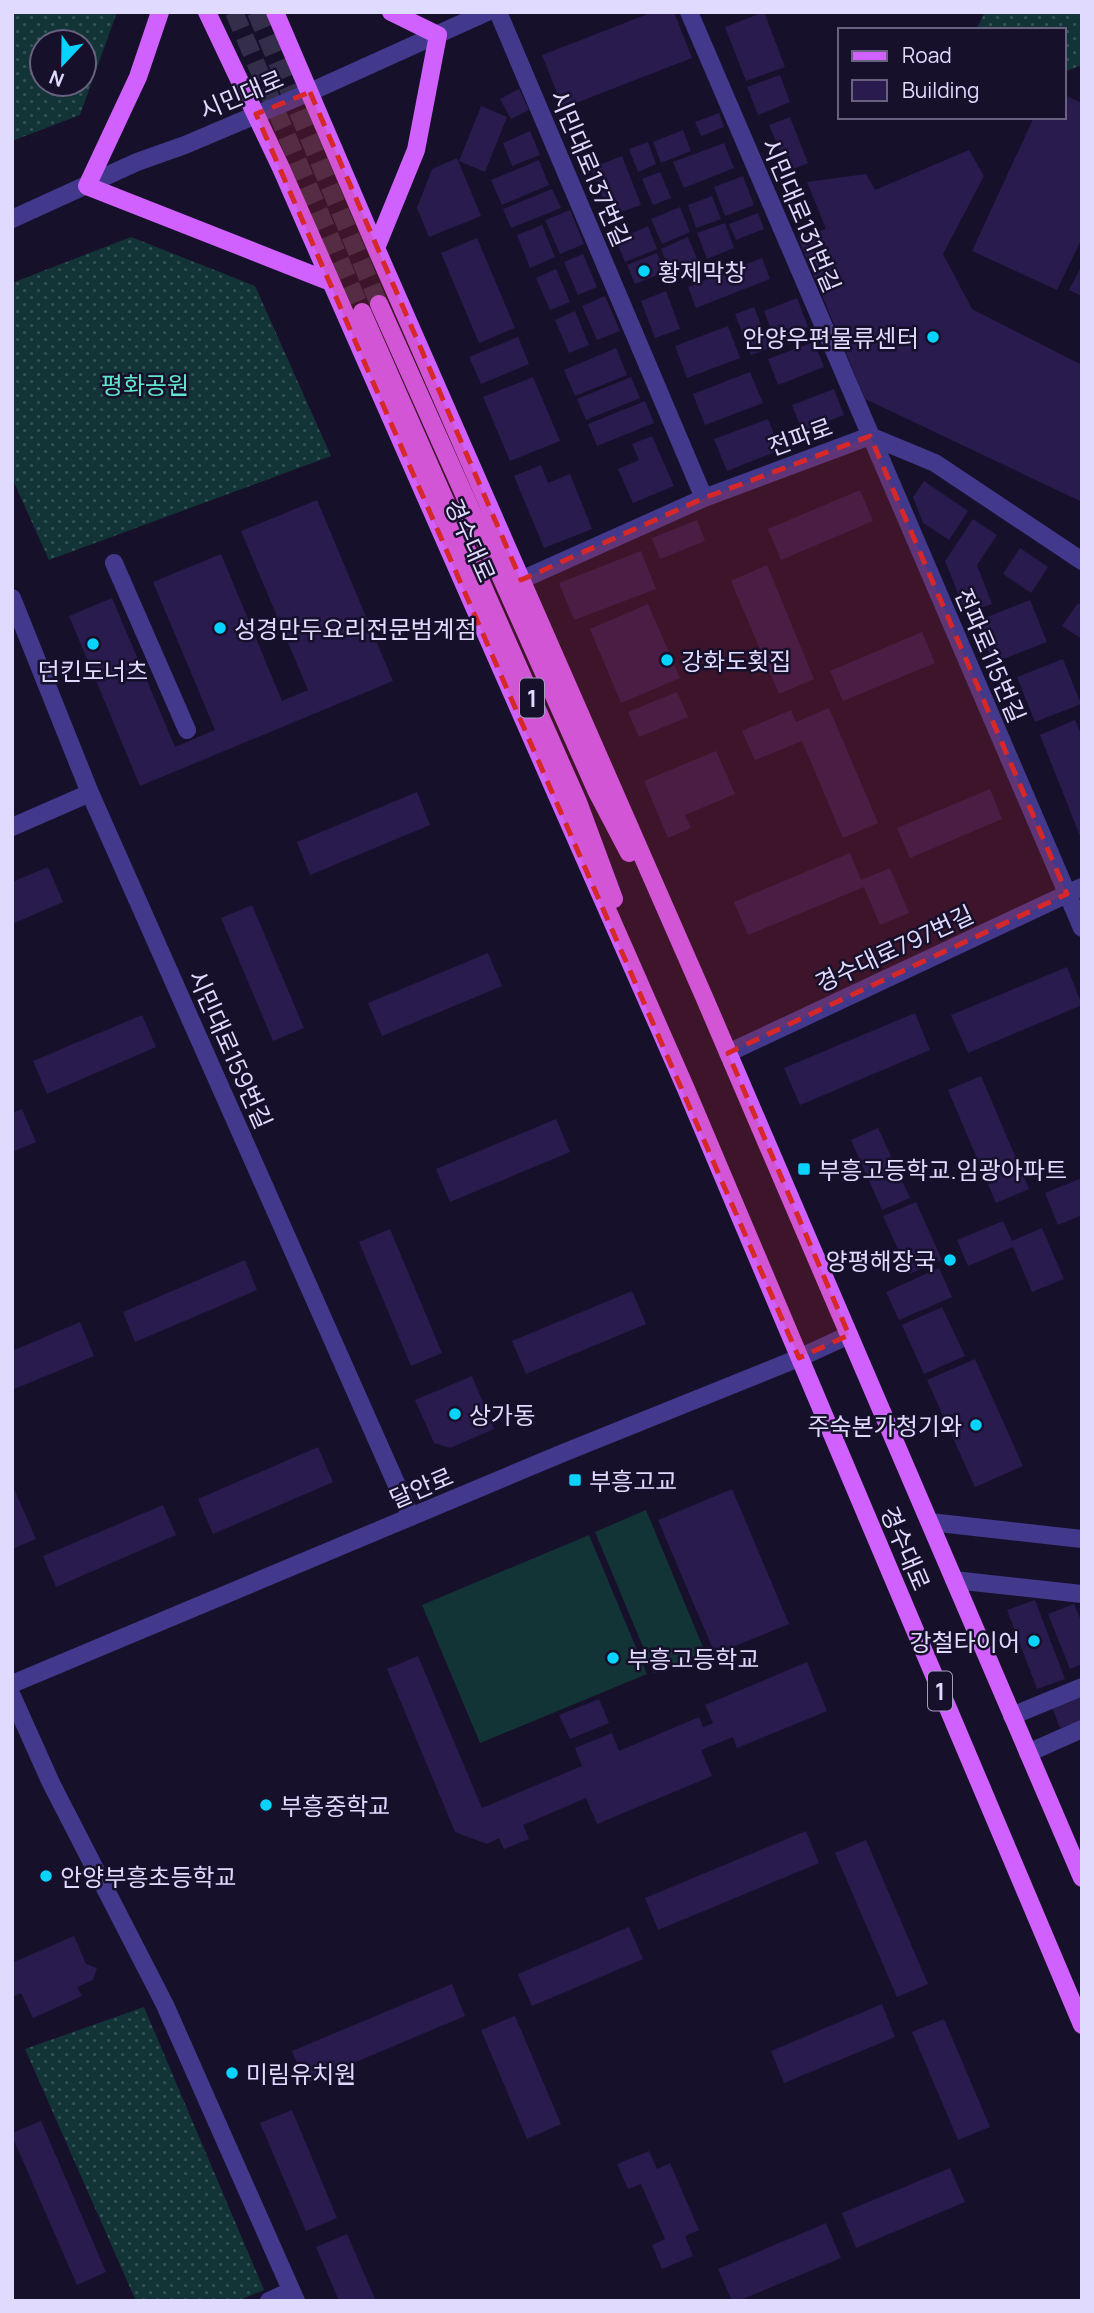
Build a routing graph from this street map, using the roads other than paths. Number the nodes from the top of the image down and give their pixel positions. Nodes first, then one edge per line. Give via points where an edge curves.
1 (160, 12) edge
2 (208, 12) edge
3 (275, 12) edge
4 (391, 12) edge
5 (487, 12) edge
6 (498, 12) edge
7 (689, 12) edge
8 (438, 35) junction
9 (310, 92) junction
10 (256, 114) junction
11 (86, 186) junction
12 (12, 219) edge
13 (376, 248) junction
14 (331, 282) junction
15 (379, 304) tunnel mouth
16 (362, 313) tunnel mouth
17 (870, 436) junction
18 (705, 498) junction
19 (1082, 561) edge
20 (114, 563) dead end
21 (521, 580) junction
22 (12, 598) edge
23 (187, 730) dead end
24 (90, 793) junction
25 (12, 827) edge
26 (1074, 891) edge
27 (1082, 928) edge
28 (705, 999) junction
29 (728, 1053) junction
30 (686, 1089) junction
31 (849, 1335) junction
32 (799, 1358) junction
33 (411, 1517) junction
34 (930, 1522) junction
35 (1082, 1539) edge
36 (954, 1580) junction
37 (1082, 1594) edge
38 (12, 1684) edge
39 (1082, 1687) edge
40 (12, 1696) edge
41 (1013, 1716) junction
42 (1082, 1729) edge
43 (1028, 1753) junction
44 (1082, 1878) edge
45 (1082, 2025) edge
46 (294, 2296) edge
47 (269, 2301) edge

1 - 11 main road via 138,77
2 - 10 main road, 경수대로
3 - 9 main road, 경수대로
4 - 8 main road
5 - 8 street, 시민대로
6 - 18 street, 시민대로137번길
7 - 17 street, 시민대로131번길
8 - 9 street, 시민대로
8 - 13 main road via 416,150
9 - 10 street, 시민대로
9 - 13 main road, 경수대로
10 - 11 street, 시민대로
10 - 14 main road, 경수대로
11 - 12 street, 시민대로
11 - 14 main road
13 - 21 main road, 경수대로
14 - 30 main road, 경수대로
15 - 28 main road, 경수대로 / 1 via 597,792
16 - 30 main road, 경수대로 / 1 via 578,802
17 - 18 street, 전파로
17 - 19 street, 전파로 via 935,463
17 - 26 street, 전파로115번길
18 - 21 street, 전파로
20 - 23 street
21 - 28 main road, 경수대로
22 - 24 street, 시민대로159번길
24 - 25 street
24 - 33 street, 시민대로159번길
26 - 27 street, 전파로115번길
26 - 29 street, 경수대로797번길
28 - 29 main road, 경수대로 / 1
29 - 31 main road, 경수대로 / 1
30 - 32 main road, 경수대로 / 1
31 - 32 street, 달안로
31 - 34 main road, 경수대로 / 1
32 - 33 street, 달안로
32 - 45 main road, 경수대로 / 1
33 - 38 street, 달안로
34 - 35 street
34 - 36 main road, 경수대로 / 1
36 - 37 street
36 - 41 main road, 경수대로 / 1
39 - 41 street
40 - 46 street via 51,1783 165,2005
41 - 43 main road, 경수대로 / 1
42 - 43 street
43 - 44 main road, 경수대로 / 1
46 - 47 street

